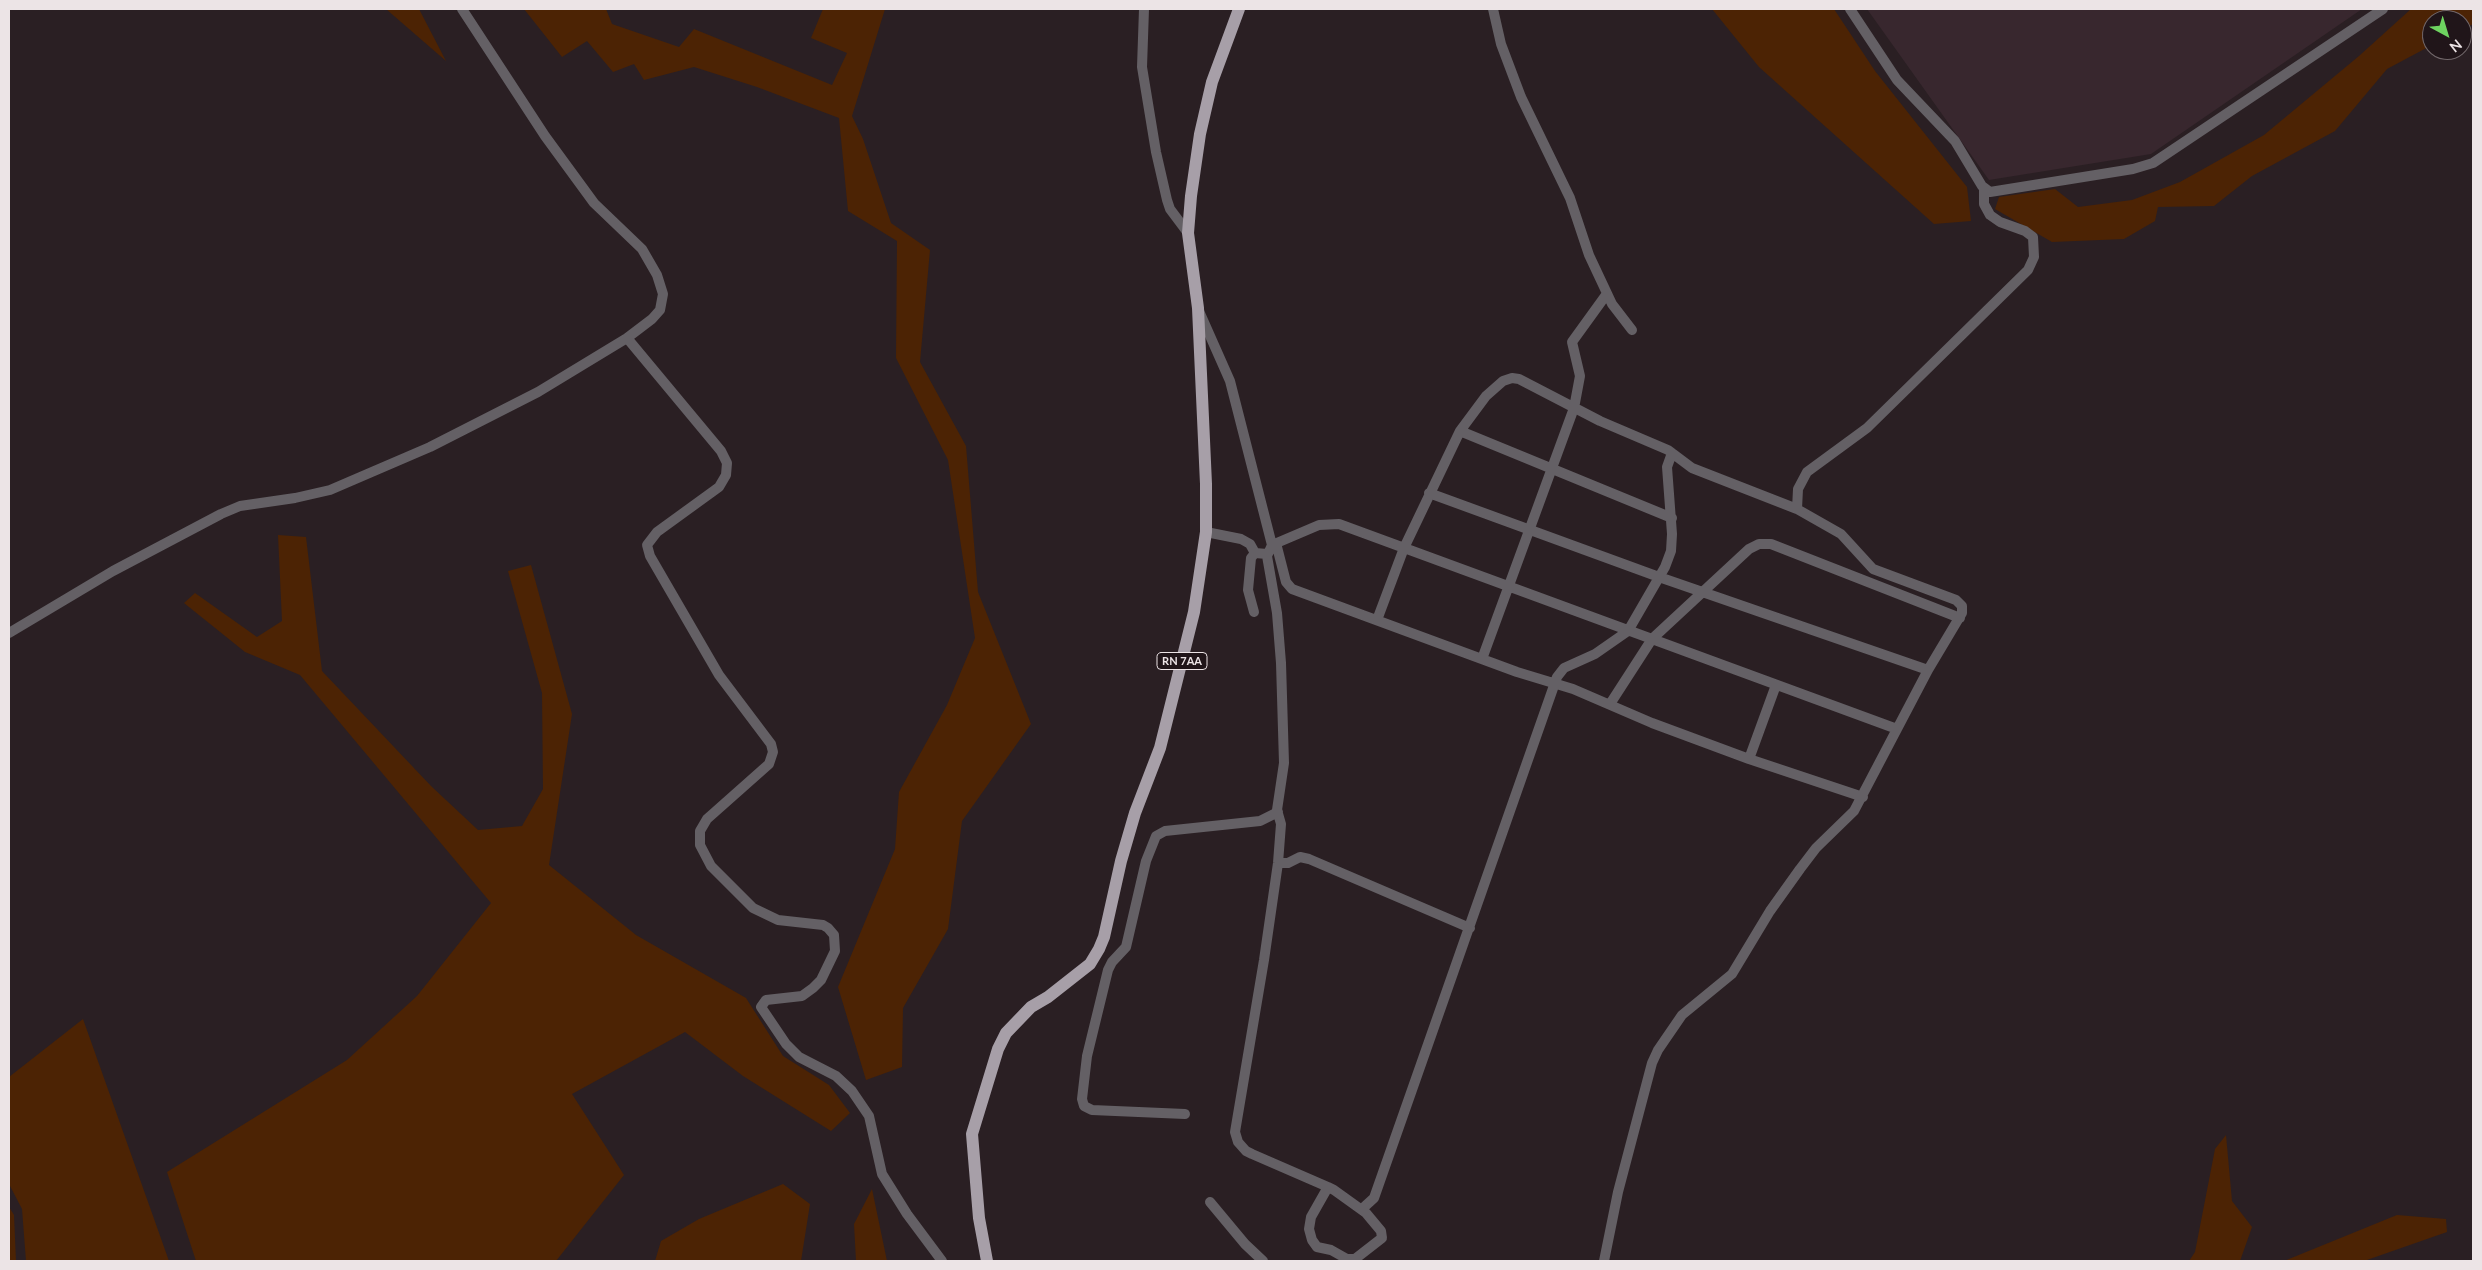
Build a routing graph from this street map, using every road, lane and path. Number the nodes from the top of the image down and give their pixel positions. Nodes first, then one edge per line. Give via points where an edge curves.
1 (462, 9) edge
2 (1144, 9) edge
3 (1239, 9) edge
4 (1493, 9) edge
5 (1850, 9) edge
6 (2383, 9) edge
7 (1984, 188) junction
8 (1188, 232) junction
9 (1606, 294) junction
10 (1198, 308) junction
11 (1632, 330) dead end
12 (627, 338) junction
13 (1574, 408) junction
14 (1460, 431) junction
15 (1672, 453) junction
16 (1551, 470) junction
17 (1429, 493) junction
18 (1797, 509) junction
19 (1672, 518) junction
20 (1529, 530) junction
21 (1206, 532) junction
22 (1272, 547) junction
23 (1404, 548) junction
24 (1255, 553) junction
25 (1659, 577) junction
26 (1508, 586) junction
27 (1704, 591) junction
28 (1254, 612) dead end
29 (1960, 618) junction
30 (1377, 620) junction
31 (1628, 631) junction
32 (9, 633) edge
33 (1652, 639) junction
34 (1482, 659) junction
35 (1928, 670) junction
36 (1554, 683) junction
37 (1776, 685) junction
38 (1610, 704) junction
39 (1897, 729) junction
40 (1749, 759) junction
41 (1863, 797) junction
42 (1278, 812) junction
43 (1278, 863) junction
44 (1470, 928) junction
45 (1099, 949) junction
46 (1115, 959) junction
47 (1185, 1114) dead end
48 (1328, 1187) junction
49 (1210, 1202) dead end
50 (1362, 1209) junction
51 (942, 1261) edge
52 (987, 1261) edge
53 (1263, 1261) edge
54 (1604, 1261) edge

1 - 12 street via 588,196 642,249 657,275 663,294 660,310
2 - 8 street via 1142,67 1156,152 1166,200
3 - 8 main road, RN 7AA via 1210,91 1191,196
4 - 9 street via 1501,44 1521,97 1566,190 1580,236
5 - 7 street via 1897,80 1955,141
6 - 7 street via 2152,163 2133,169 1990,192
7 - 18 street via 1984,204 1990,215 2033,237 2034,257 2028,270 1867,428 1807,472 1798,488
8 - 10 main road, RN 7AA
9 - 11 street
9 - 13 street via 1572,342 1580,376
10 - 21 main road, RN 7AA
10 - 22 street via 1230,381
12 - 32 street via 538,392 430,447 330,490 240,506 221,514 113,571
12 - 51 street via 721,451 727,463 726,475 719,487 657,532 647,545 650,556 720,675 771,744 773,752 769,764 707,819 700,831 700,845 711,866 753,908 778,920 823,925 834,935 835,951 821,980 813,988 802,996 766,1000 761,1007 799,1057 836,1076 852,1091 868,1116 882,1174
13 - 14 street via 1520,379 1507,379 1486,396
13 - 15 street
13 - 16 street
14 - 16 street
14 - 17 street
15 - 18 street via 1692,468
15 - 19 street via 1667,467
16 - 19 street
16 - 20 street
17 - 20 street
17 - 23 street
18 - 29 street via 1841,534 1872,569 1956,600 1962,609
19 - 25 street via 1671,551
20 - 25 street
20 - 26 street
21 - 24 street via 1242,539
21 - 45 main road, RN 7AA via 1194,612 1160,748 1120,861
22 - 23 street via 1319,525 1334,523
22 - 24 street
22 - 30 street via 1292,589
22 - 42 street via 1281,663 1284,763
23 - 26 street
23 - 30 street
24 - 28 street via 1251,558 1248,590
25 - 27 street
25 - 31 street
26 - 31 street
26 - 34 street
27 - 29 street via 1749,549 1767,543
27 - 33 street
27 - 35 street
29 - 35 street
30 - 34 street
31 - 33 street
31 - 36 street via 1595,654 1564,668
33 - 37 street
33 - 38 street
34 - 36 street
35 - 39 street
36 - 38 street
36 - 44 street
37 - 39 street
37 - 40 street
38 - 40 street
39 - 41 street
40 - 41 street
41 - 54 street via 1849,817 1816,848 1784,890 1732,974 1682,1015 1658,1050 1618,1192
42 - 43 street via 1281,824
42 - 46 street via 1260,821 1165,831 1156,836 1146,861 1126,947
43 - 44 street via 1309,859
43 - 48 street via 1235,1132 1246,1151
44 - 50 street via 1374,1198
45 - 46 street
45 - 52 main road, RN 7AA via 1090,964 1031,1007 1006,1033 998,1049 972,1134 979,1218
46 - 47 street via 1108,970 1087,1056 1084,1106 1092,1110
48 - 50 street
48 - 50 street via 1309,1223 1312,1240 1317,1246 1352,1260 1380,1240 1381,1231
49 - 53 street via 1244,1244

